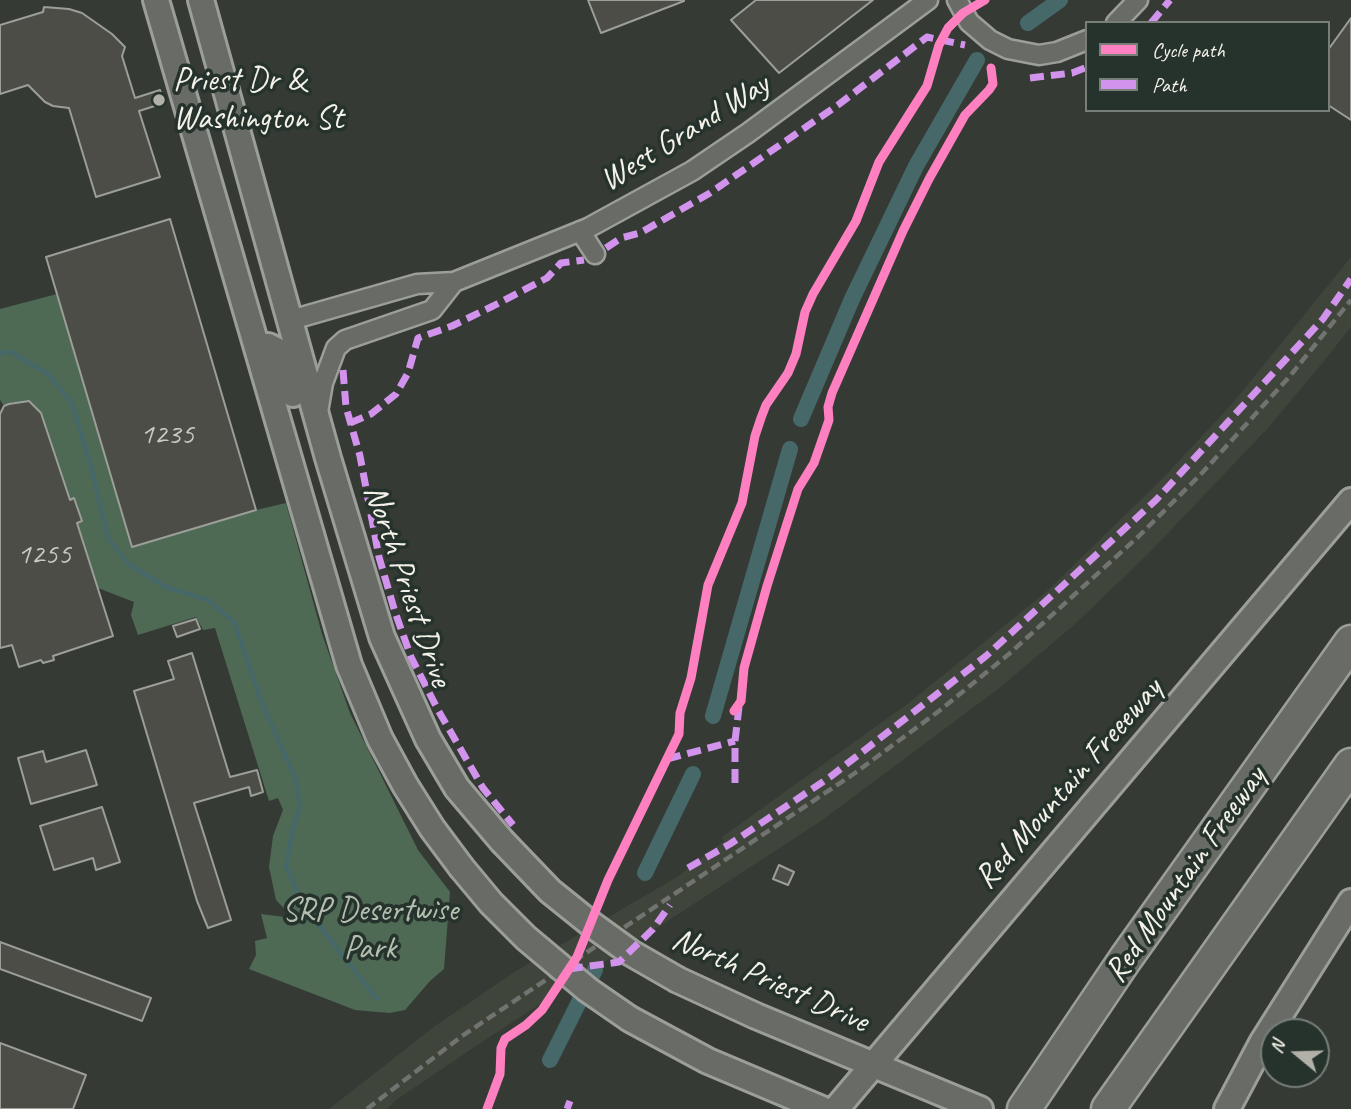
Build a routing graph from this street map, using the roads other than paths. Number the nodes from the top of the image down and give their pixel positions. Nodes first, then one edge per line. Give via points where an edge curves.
1 (156, 0) edge
2 (201, 0) edge
3 (928, 0) edge
4 (957, 0) edge
5 (1138, 0) edge
6 (1118, 21) edge
7 (1085, 41) edge
8 (580, 231) junction
9 (595, 254) dead end
10 (454, 282) junction
11 (291, 320) junction
12 (257, 346) junction
13 (317, 418) junction
14 (328, 458) junction
15 (1351, 501) edge
16 (1351, 642) edge
17 (1351, 765) edge
18 (1351, 902) edge
19 (1126, 958) junction
20 (873, 1065) junction
21 (1134, 1074) junction
22 (822, 1109) edge
23 (836, 1109) edge
24 (980, 1109) edge
25 (999, 1109) edge
26 (1024, 1109) edge
27 (1108, 1109) edge
28 (1115, 1109) edge
29 (1227, 1109) edge

1 - 12 main road
2 - 11 main road, North Priest Drive
3 - 8 street, West Grand Way via 748,133 634,204
4 - 7 street via 969,22 1008,49 1039,55
5 - 6 street
8 - 9 street
8 - 10 street, West Grand Way
10 - 11 street, West Grand Way via 417,284
10 - 13 street, West Grand Way via 432,310 345,340 336,348
11 - 13 main road, North Priest Drive
12 - 14 main road via 276,350 284,362 303,426
12 - 22 main road, bridge via 358,689 380,739 432,828 491,903 588,990 630,1019 708,1061
13 - 14 main road, North Priest Drive
14 - 20 main road, North Priest Drive, bridge via 382,637 403,687 457,788 502,841 550,891 631,953 755,1016
15 - 20 main road, Red Mountain Freeeway
16 - 19 highway, Red Mountain Freeway
17 - 21 highway
18 - 29 main road via 1269,1032
19 - 25 highway
19 - 26 highway, Red Mountain Freeway
20 - 23 main road, Red Mountain Freeeway
20 - 24 main road, North Priest Drive
21 - 27 highway
21 - 28 highway

